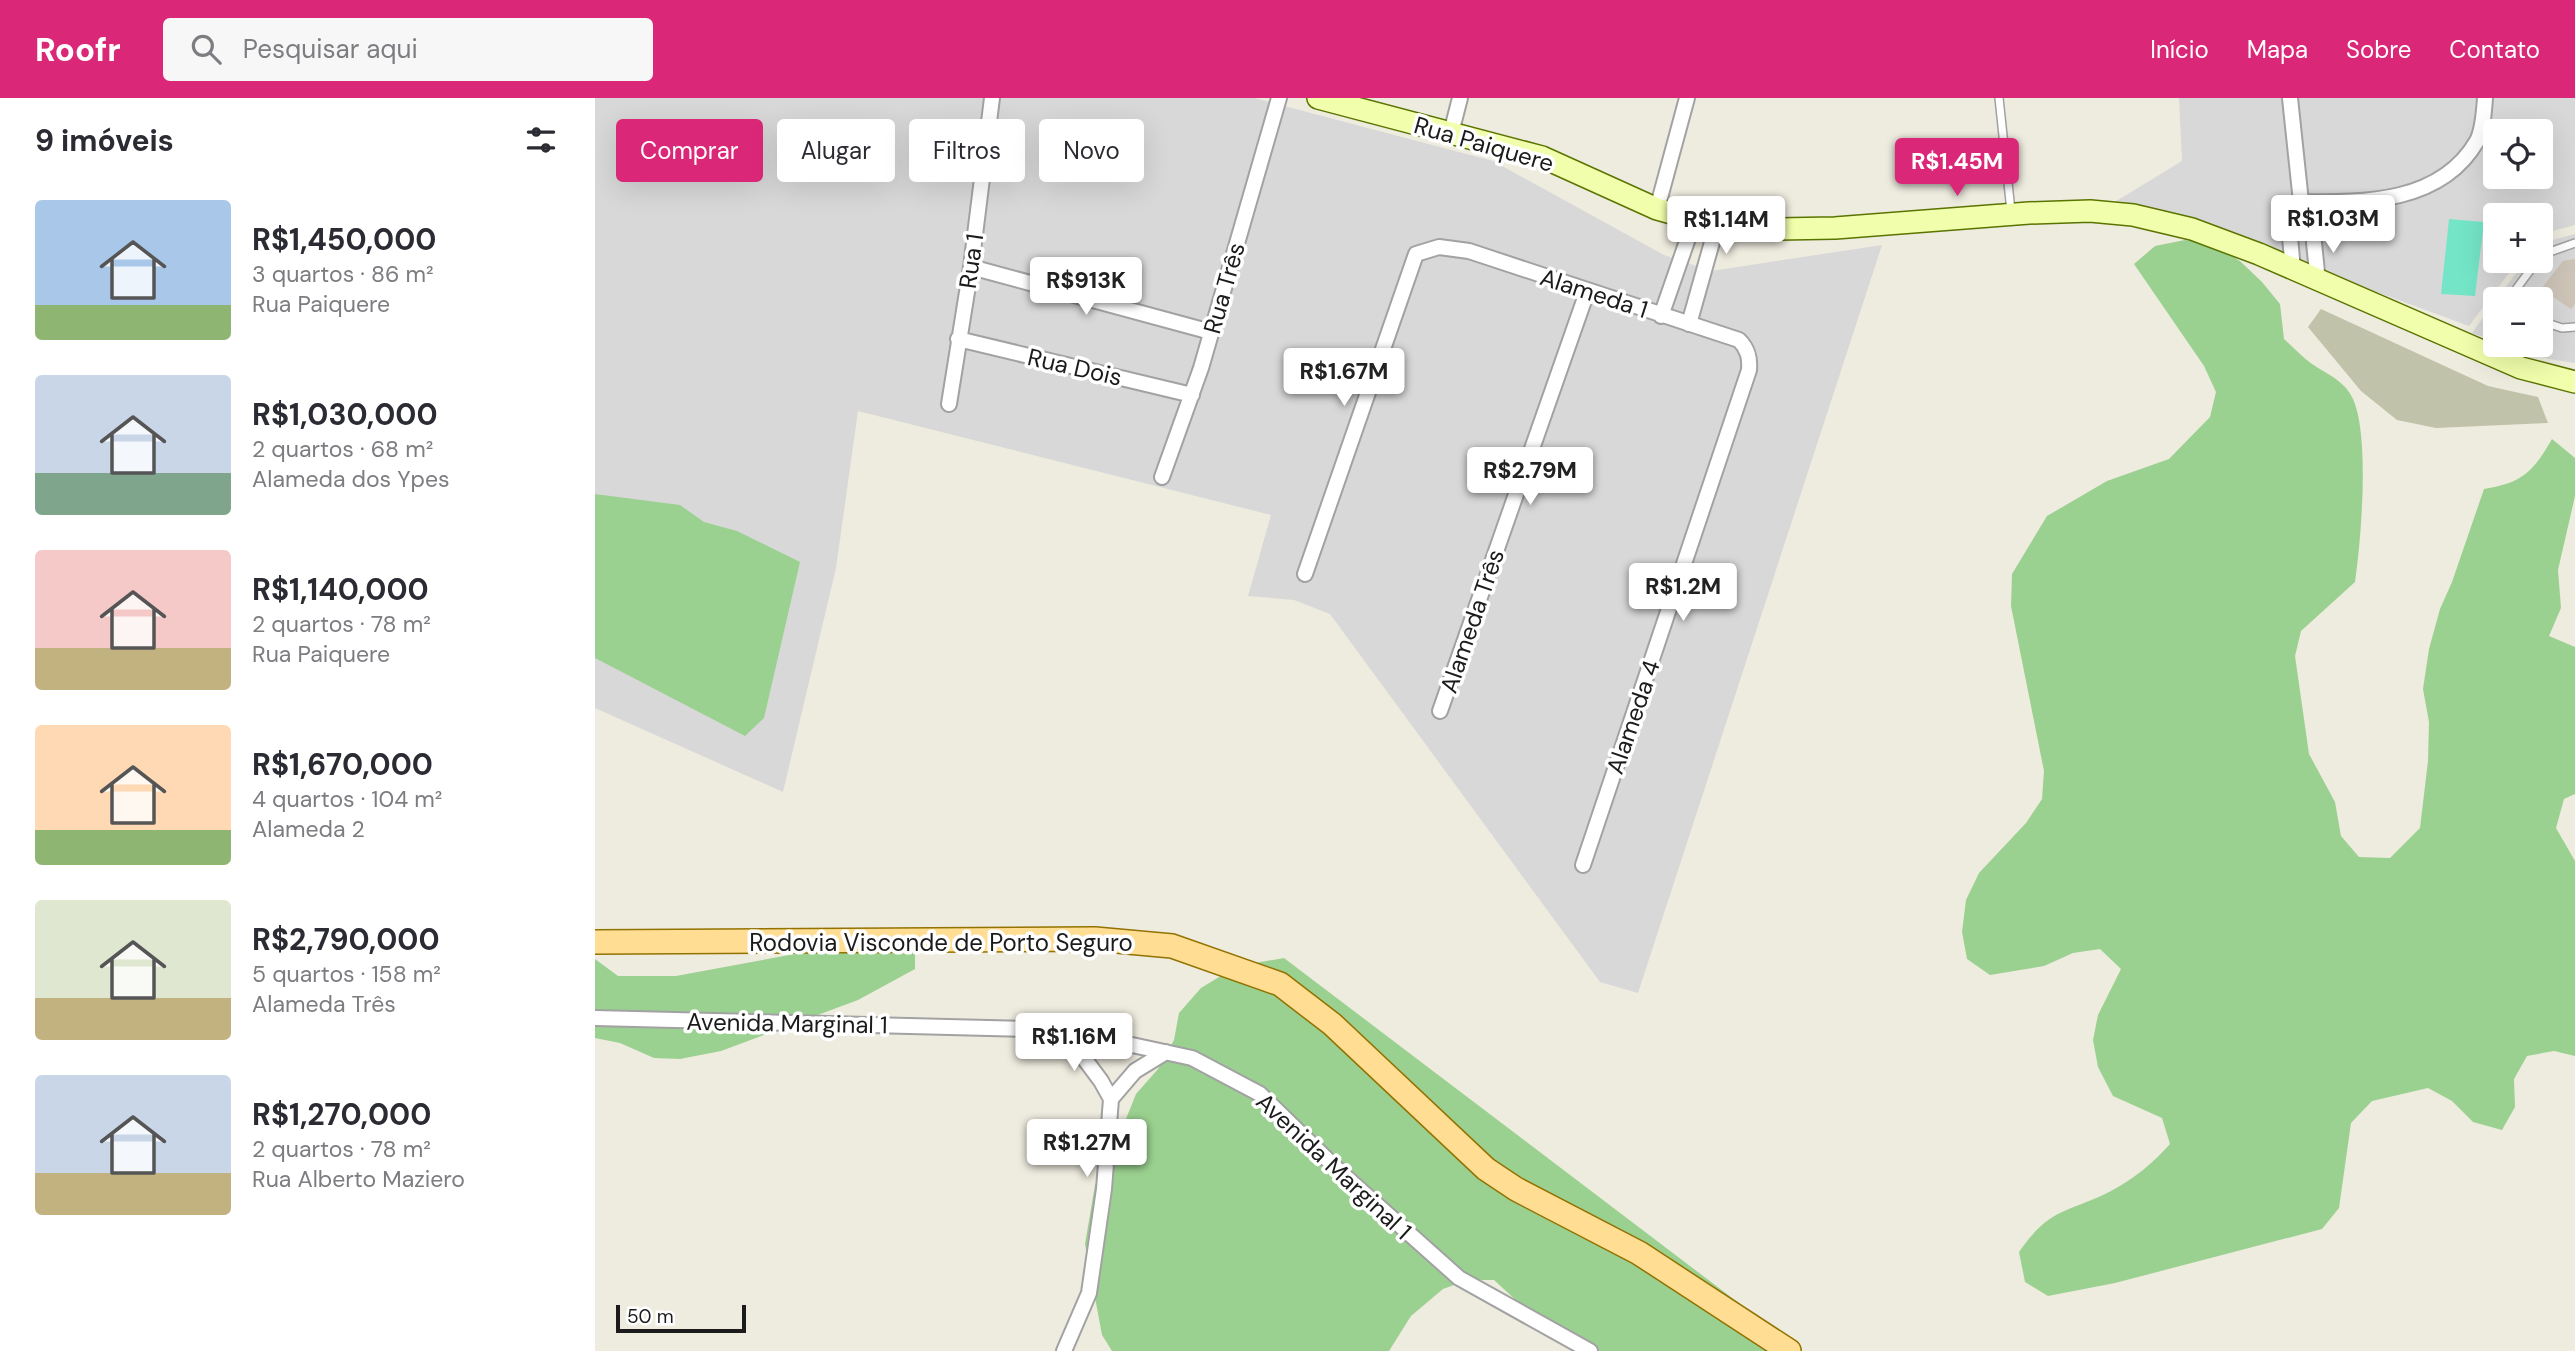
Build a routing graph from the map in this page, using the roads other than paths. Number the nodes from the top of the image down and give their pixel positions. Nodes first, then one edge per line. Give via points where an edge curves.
1 (992, 98) edge
2 (1001, 98) edge
3 (1279, 98) edge
4 (1318, 98) edge
5 (1460, 98) edge
6 (1687, 98) edge
7 (1999, 98) edge
8 (2290, 98) edge
9 (2485, 98) edge
10 (988, 116) junction
11 (1451, 133) junction
12 (2301, 202) junction
13 (1657, 209) junction
14 (2012, 215) junction
15 (1694, 221) junction
16 (1716, 228) junction
17 (2575, 243) edge
18 (2553, 251) edge
19 (971, 267) junction
20 (2293, 270) junction
21 (2318, 282) junction
22 (1587, 292) junction
23 (1661, 316) junction
24 (1689, 324) junction
25 (2553, 325) edge
26 (2575, 327) edge
27 (1211, 332) junction
28 (958, 339) junction
29 (1749, 370) joint
30 (2575, 382) edge
31 (1192, 395) junction
32 (949, 404) dead end
33 (1162, 477) dead end
34 (1305, 574) dead end
35 (1440, 711) dead end
36 (1583, 865) dead end
37 (595, 942) edge
38 (595, 1018) edge
39 (1063, 1030) junction
40 (1166, 1052) junction
41 (1111, 1099) junction
42 (1064, 1351) edge
43 (1590, 1351) edge
44 (1789, 1351) edge

1 - 10 street, Rua 1
2 - 10 street, Rua 1
3 - 27 street, Rua Três
4 - 11 street, Rua Paiquere
5 - 11 street
6 - 13 street
7 - 14 lane
8 - 12 street
9 - 12 street via 2478,139 2453,170 2425,189 2369,200
10 - 19 street, Rua 1
11 - 13 street, Rua Paiquere via 1542,157
12 - 20 street via 2288,215
12 - 21 street via 2311,213
13 - 15 street, Rua Paiquere
14 - 16 street, Rua Paiquere via 1752,232
14 - 20 street, Rua Paiquere via 2090,211 2133,215 2192,229
15 - 16 street, Rua Paiquere
15 - 23 street
16 - 24 street
17 - 18 lane
19 - 27 street
19 - 28 street, Rua 1
20 - 21 street, Rua Paiquere
21 - 30 street, Rua Paiquere via 2521,368
22 - 23 street, Alameda 1
22 - 34 street, Alameda 1 via 1469,251 1439,247 1416,254
22 - 35 street, Alameda Três
23 - 24 street, Alameda 1
24 - 29 street, Alameda 1 via 1739,340 1750,359
25 - 26 lane
27 - 31 street, Rua Três
28 - 31 street, Rua Dois
28 - 32 street, Rua 1
29 - 36 street, Alameda 4
31 - 33 street, Rua Três
37 - 44 main road, Rodovia Visconde de Porto Seguro via 1095,939 1172,946 1221,962 1280,984 1332,1024 1486,1169 1639,1253
38 - 39 street, Avenida Marginal 1
39 - 40 street, Avenida Marginal 1
39 - 41 street
40 - 41 street via 1135,1071
40 - 43 street, Avenida Marginal 1 via 1192,1058 1260,1094 1459,1278
41 - 42 street via 1089,1293

